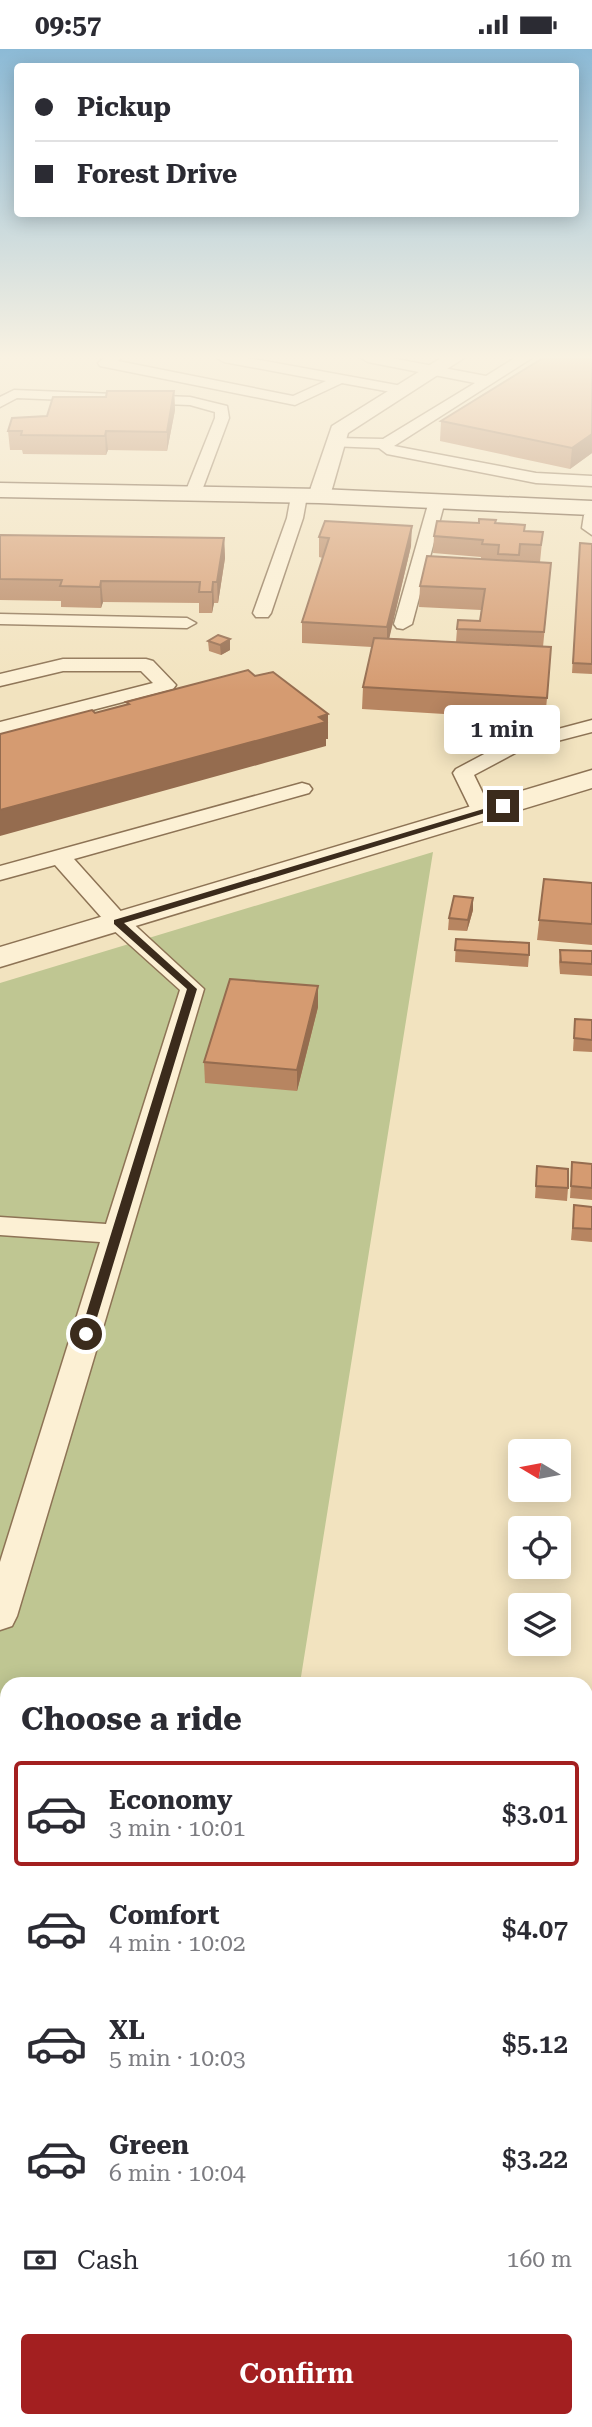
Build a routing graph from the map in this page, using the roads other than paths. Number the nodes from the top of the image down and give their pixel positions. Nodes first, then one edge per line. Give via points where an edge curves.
1 (202, 469) edge
2 (322, 469) edge
3 (490, 469) edge
4 (592, 481) edge
5 (3, 493) edge
6 (193, 493) junction
7 (309, 496) junction
8 (438, 501) junction
9 (592, 508) edge
10 (592, 515) edge
11 (592, 530) edge
12 (262, 613) dead end
13 (0, 619) edge
14 (187, 623) dead end
15 (403, 624) dead end
16 (0, 680) edge
17 (592, 726) edge
18 (0, 729) edge
19 (592, 779) edge
20 (302, 789) dead end
21 (481, 812) junction
22 (60, 857) junction
23 (0, 873) edge
24 (118, 922) junction
25 (0, 957) edge
26 (0, 1226) edge
27 (117, 1234) junction
28 (25, 1534) junction
29 (0, 1559) edge
30 (0, 1616) edge

1 - 6 lane
2 - 7 street
3 - 4 lane via 536,478
5 - 6 street
6 - 7 street
7 - 8 street
7 - 12 lane via 295,518
8 - 9 street
8 - 15 lane
10 - 11 lane
13 - 14 lane
16 - 18 lane via 64,666 146,665 166,685
17 - 21 lane via 512,747 463,773
19 - 21 street
20 - 22 lane
21 - 24 street
22 - 23 lane
22 - 24 lane
24 - 25 street
24 - 27 lane via 192,989
26 - 27 lane
27 - 28 lane
28 - 29 lane
28 - 30 lane

